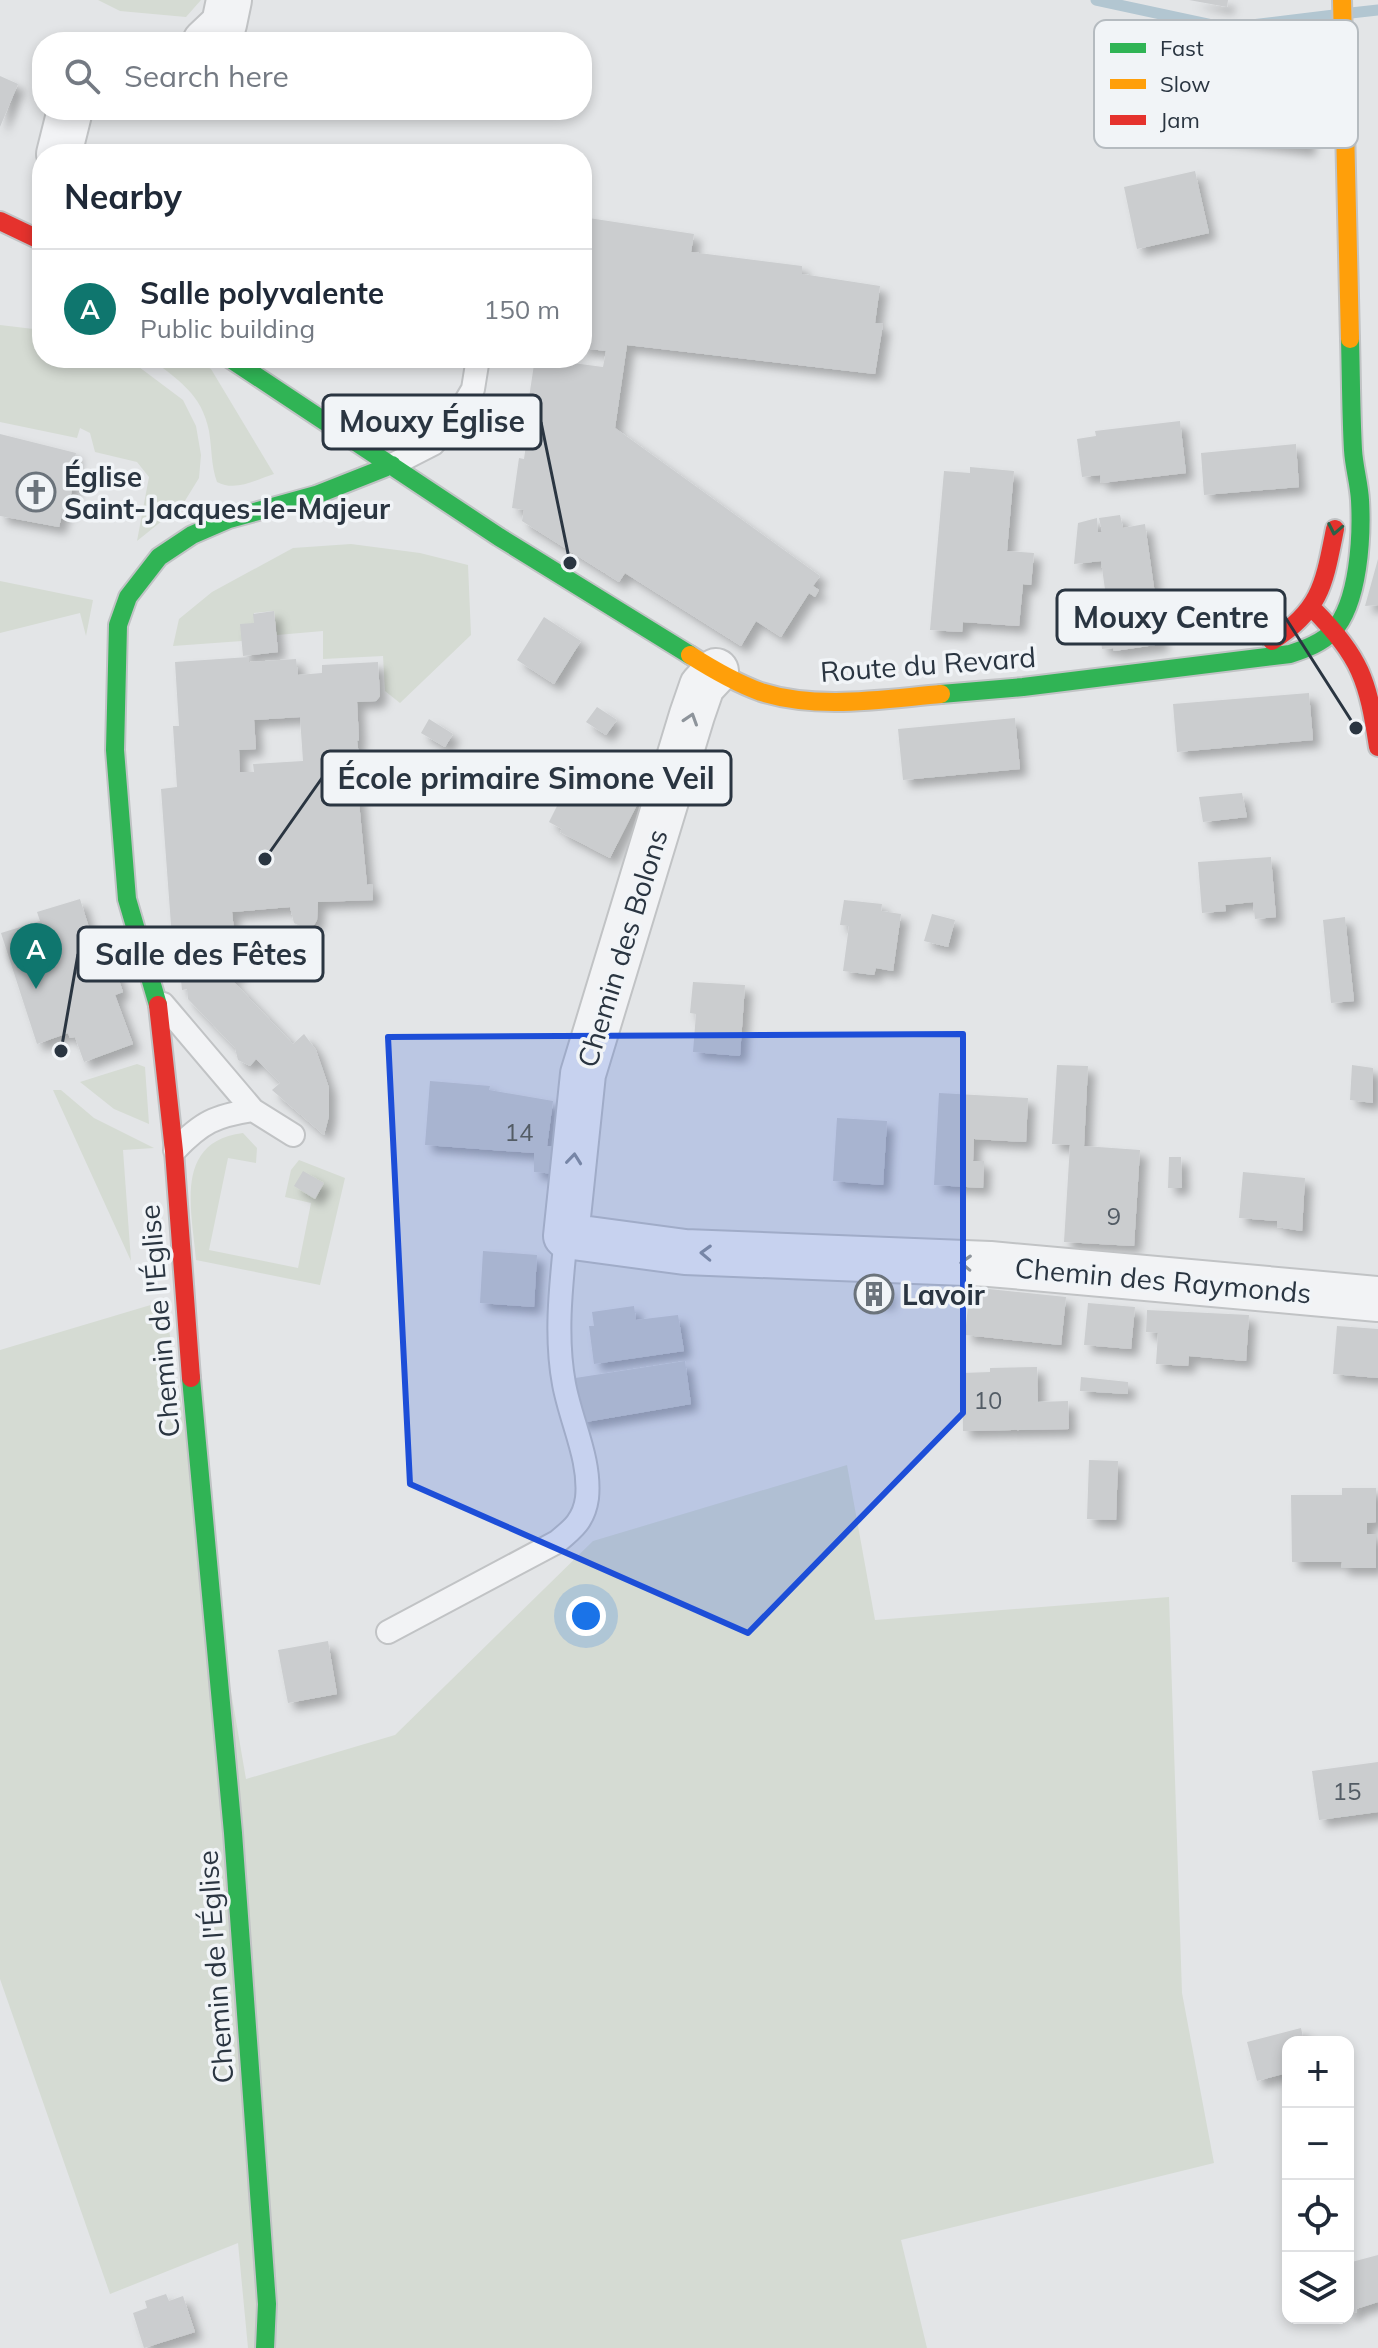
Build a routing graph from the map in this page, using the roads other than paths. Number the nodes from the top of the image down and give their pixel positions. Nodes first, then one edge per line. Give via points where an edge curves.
1 (68, 120) edge
2 (62, 144) edge
3 (1345, 148) edge
4 (0, 221) edge
5 (32, 232) edge
6 (244, 368) edge
7 (476, 368) edge
8 (392, 465) junction
9 (1355, 508) edge
10 (1312, 608) junction
11 (1335, 630) junction
12 (1246, 658) junction
13 (716, 671) junction
14 (1378, 747) edge
15 (157, 997) junction
16 (253, 1110) junction
17 (293, 1135) dead end
18 (174, 1151) junction
19 (566, 1236) junction
20 (1378, 1299) edge
21 (388, 1632) dead end
22 (265, 2348) edge

1 - 2 street
3 - 9 main road, Route du Revard
4 - 5 main road
6 - 8 main road, Route du Revard
7 - 8 lane via 473,389 433,444
8 - 13 main road, Route du Revard
8 - 15 main road, Chemin de l'Église via 192,535 159,557 128,597 118,625 115,750 127,899
9 -> 10 main road, Route du Revard
9 - 11 main road, Route du Revard via 1357,558
10 - 11 main road
10 - 12 main road, Route du Revard via 1293,628
11 - 12 main road, Route du Revard via 1290,654
11 - 14 main road via 1363,669
12 - 13 main road, Route du Revard via 1023,687 862,701 814,701 762,692
19 -> 13 street, Chemin des Bolons via 583,1074 692,715 702,686
15 - 16 lane
15 - 18 main road, Chemin de l'Église
16 - 17 lane
16 - 18 lane via 221,1115
18 - 22 main road, Chemin de l'Église via 236,1864 267,2304
20 -> 19 street, Chemin des Raymonds via 990,1264 685,1252
19 - 21 lane via 559,1304 563,1382 588,1475 580,1523 557,1542

